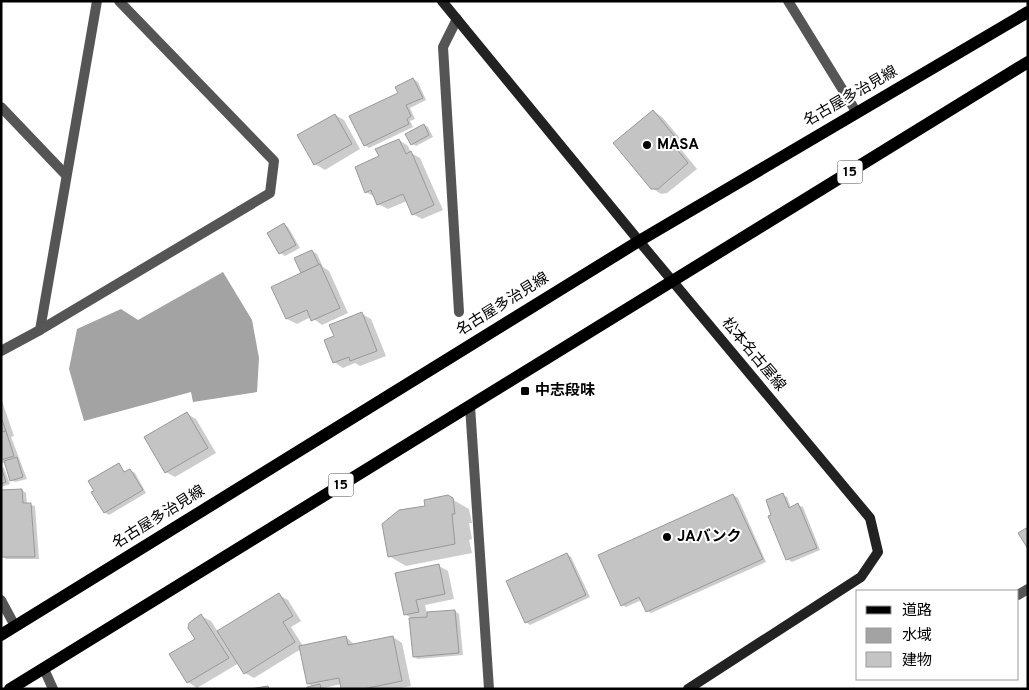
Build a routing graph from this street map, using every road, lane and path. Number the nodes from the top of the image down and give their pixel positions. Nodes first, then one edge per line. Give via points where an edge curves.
1 (97, 1) edge
2 (118, 1) edge
3 (442, 1) edge
4 (788, 1) edge
5 (1028, 12) edge
6 (457, 19) junction
7 (1028, 62) edge
8 (1, 107) edge
9 (856, 113) junction
10 (65, 174) junction
11 (638, 241) junction
12 (672, 282) junction
13 (459, 312) dead end
14 (40, 330) junction
15 (1, 351) edge
16 (470, 406) junction
17 (1, 600) edge
18 (15, 626) junction
19 (1, 635) edge
20 (44, 669) junction
21 (10, 689) edge
22 (52, 689) edge
23 (489, 689) edge
24 (688, 689) edge

1 - 10 street
2 - 14 street via 274,160 270,193
3 - 6 main road, 松本名古屋線
4 - 9 street
5 - 9 main road, 名古屋多治見線
6 - 11 main road, 松本名古屋線
6 - 13 street via 443,47
7 - 12 main road, 15
8 - 10 street
9 - 11 main road, 名古屋多治見線
10 - 14 street
11 - 12 main road, 松本名古屋線
11 - 18 main road, 名古屋多治見線
12 - 16 main road, 15
12 - 24 main road, 松本名古屋線 via 870,518 878,552 861,578
14 - 15 street
16 - 20 main road, 15
16 - 23 street
17 - 18 street
18 - 19 main road, 名古屋多治見線
20 - 21 main road, 15
20 - 22 street

